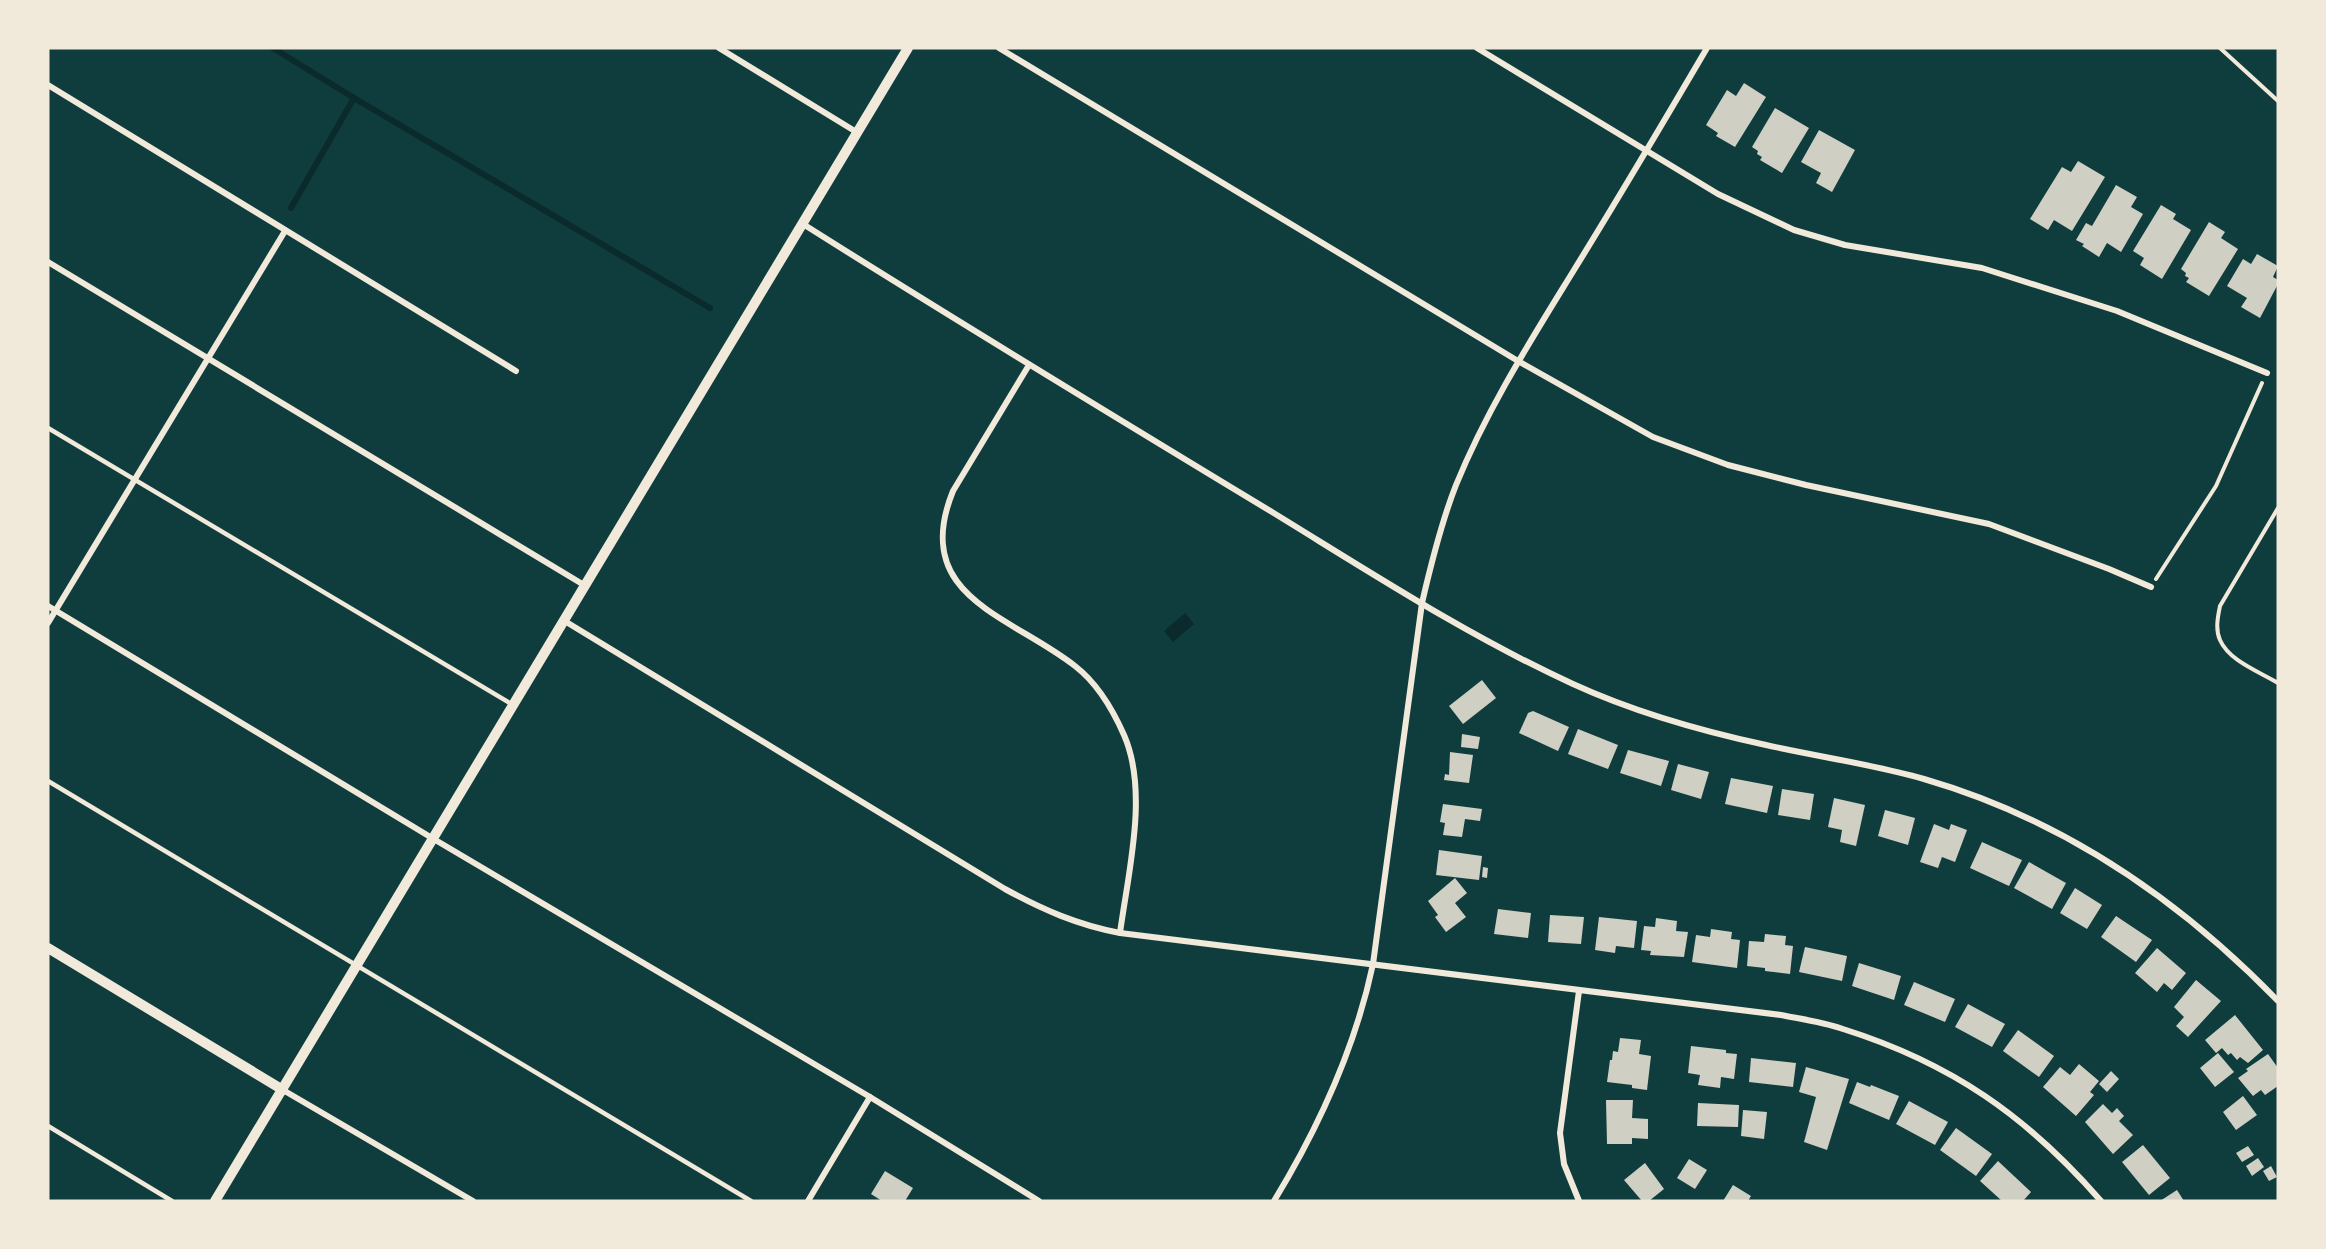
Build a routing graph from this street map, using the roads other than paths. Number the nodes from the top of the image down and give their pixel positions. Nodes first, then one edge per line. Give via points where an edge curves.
1 (719, 48) edge
2 (908, 48) edge
3 (999, 48) edge
4 (1477, 48) edge
5 (1707, 48) edge
6 (48, 85) edge
7 (858, 133) junction
8 (1647, 151) junction
9 (803, 224) junction
10 (285, 231) junction
11 (48, 262) edge
12 (208, 358) junction
13 (1518, 361) junction
14 (1029, 365) junction
15 (516, 371) dead end
16 (2267, 374) road end
17 (48, 428) edge
18 (135, 480) junction
19 (584, 585) junction
20 (2151, 587) road end
21 (1422, 603) junction
22 (48, 606) edge
23 (56, 610) junction
24 (563, 620) junction
25 (48, 623) edge
26 (513, 705) junction
27 (48, 781) edge
28 (432, 838) junction
29 (1120, 933) junction
30 (48, 948) edge
31 (1373, 964) junction
32 (356, 966) junction
33 (1579, 991) junction
34 (2278, 1001) edge
35 (283, 1090) junction
36 (870, 1097) junction
37 (48, 1126) edge
38 (172, 1201) edge
39 (215, 1201) edge
40 (473, 1201) edge
41 (752, 1201) edge
42 (808, 1201) edge
43 (1039, 1201) edge
44 (1274, 1201) edge
45 (1579, 1201) edge
46 (2101, 1201) edge

1 - 7 street
2 - 7 street
3 - 13 street
4 - 8 street
5 - 8 street
6 - 10 street
7 - 9 street
8 - 13 street
8 - 16 street via 1718,194 1794,230 1845,245 1982,268 2117,311
9 - 14 street
9 - 19 street
10 - 12 street
10 - 15 street
11 - 12 street
12 - 18 street
12 - 19 street
13 - 20 street via 1653,437 1728,465 1989,524
13 - 21 street via 1456,486
14 - 21 street
14 - 29 street via 953,491 942,533 945,558 966,594 1077,667 1113,710 1132,763 1136,798
17 - 18 lane
18 - 23 street
18 - 26 lane
19 - 24 street
21 - 31 street
21 - 34 street via 1524,662 1640,710 1733,737 1922,778 2028,818 2133,876 2238,960
22 - 23 street
23 - 25 street
23 - 28 street
24 - 26 street
24 - 29 street via 1025,900 1064,919
26 - 28 street
27 - 32 lane
28 - 32 street
28 - 36 street
29 - 31 street
30 - 35 street
31 - 33 street
31 - 44 street via 1353,1039 1335,1087
32 - 35 street
32 - 41 lane
33 - 45 street via 1560,1133 1564,1164
33 - 46 street via 1780,1015 1841,1028 1889,1045 1942,1068 2036,1133
35 - 39 street
35 - 40 street
36 - 42 street
36 - 43 street
37 - 38 lane

